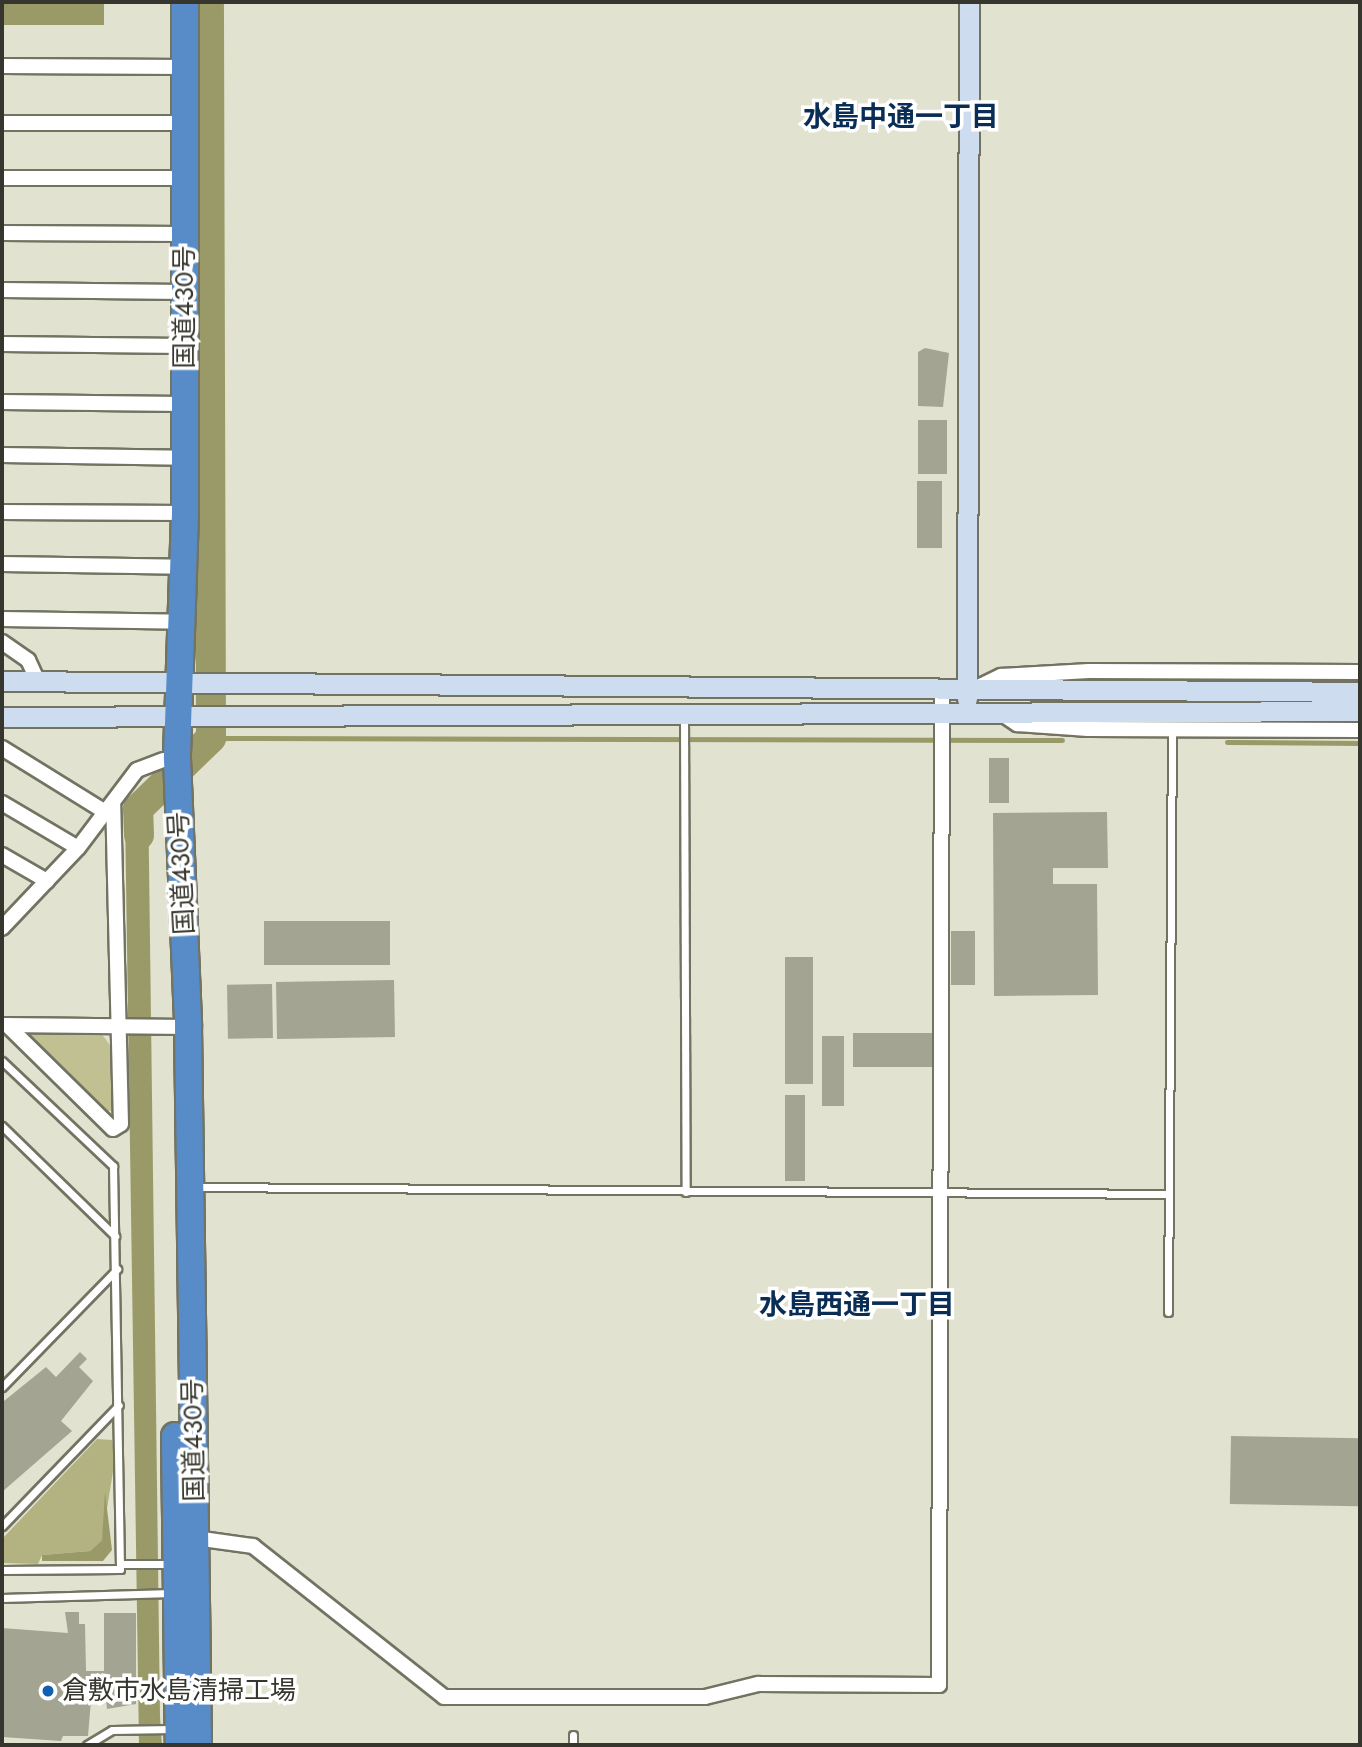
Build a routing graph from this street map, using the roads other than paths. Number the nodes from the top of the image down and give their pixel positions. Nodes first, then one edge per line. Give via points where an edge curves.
1 (169, 2) edge
2 (185, 2) edge
3 (969, 2) edge
4 (2, 66) edge
5 (177, 67) junction
6 (2, 123) edge
7 (177, 123) junction
8 (2, 178) edge
9 (177, 178) junction
10 (2, 233) edge
11 (177, 234) junction
12 (2, 290) edge
13 (177, 292) junction
14 (2, 344) edge
15 (177, 346) junction
16 (2, 402) edge
17 (177, 404) junction
18 (2, 455) edge
19 (176, 458) junction
20 (2, 512) edge
21 (176, 513) junction
22 (2, 564) edge
23 (175, 567) junction
24 (2, 619) edge
25 (175, 622) junction
26 (2, 642) edge
27 (1360, 672) edge
28 (2, 681) edge
29 (38, 681) junction
30 (184, 682) junction
31 (942, 687) junction
32 (971, 688) junction
33 (1360, 692) edge
34 (1235, 701) junction
35 (942, 710) junction
36 (967, 711) junction
37 (998, 711) junction
38 (1360, 711) edge
39 (684, 716) junction
40 (2, 717) edge
41 (172, 717) junction
42 (1360, 730) edge
43 (1172, 731) junction
44 (2, 748) edge
45 (169, 777) junction
46 (2, 803) edge
47 (110, 809) junction
48 (78, 848) junction
49 (2, 855) edge
50 (47, 881) junction
51 (8, 912) edge
52 (2, 928) edge
53 (5, 1025) edge
54 (124, 1026) junction
55 (171, 1027) junction
56 (2, 1061) edge
57 (2, 1126) edge
58 (186, 1186) junction
59 (686, 1192) junction
60 (941, 1194) junction
61 (1169, 1194) junction
62 (116, 1237) junction
63 (117, 1269) junction
64 (1168, 1312) dead end
65 (2, 1387) edge
66 (118, 1405) junction
67 (2, 1526) edge
68 (182, 1558) junction
69 (120, 1564) junction
70 (2, 1570) edge
71 (169, 1593) junction
72 (2, 1598) edge
73 (573, 1735) dead end
74 (180, 1737) edge
75 (87, 1745) edge
76 (573, 1745) edge

1 - 5 highway, 国道430号
2 - 5 highway, 国道430号
3 - 32 street
4 - 5 street
5 - 7 highway, 国道430号
6 - 7 street
7 - 9 highway, 国道430号
8 - 9 street
9 - 11 highway, 国道430号
10 - 11 street
11 - 13 highway, 国道430号
12 - 13 street
13 - 15 highway, 国道430号
14 - 15 street
15 - 17 highway, 国道430号
16 - 17 street
17 - 19 highway, 国道430号
18 - 19 street
19 - 21 highway, 国道430号
20 - 21 street
21 - 23 highway, 国道430号
22 - 23 street
23 - 25 highway, 国道430号
24 - 25 street
25 - 30 highway, 国道430号
26 - 29 street via 28,660
27 - 32 street via 1089,671 1001,676
28 - 29 street
29 - 30 street
30 - 31 street
30 - 41 highway, 国道430号
31 - 32 street
31 - 35 street
32 - 34 street
32 - 36 street
33 - 34 street
34 - 37 street
34 - 38 street
35 - 36 street
35 - 39 street
35 - 60 street
36 - 37 street
37 - 43 street via 1017,724
39 - 41 street
39 - 59 lane
40 - 41 street
41 - 45 highway, 国道430号
42 - 43 street
43 - 61 lane
44 - 47 street
45 - 47 street via 138,770
45 - 55 highway, 国道430号
46 - 48 street
47 - 48 street
47 - 54 street
48 - 50 street
49 - 50 street
50 - 51 street
51 - 52 street
53 - 54 street
53 - 54 street via 113,1129 121,1124
54 - 55 street
55 - 58 highway, 国道430号
55 - 68 highway, 国道430号
56 - 62 lane via 113,1166
57 - 62 lane
58 - 59 lane
58 - 68 highway, 国道430号
59 - 60 lane
60 - 61 lane
60 - 68 street via 939,1685 758,1684 705,1698 444,1697 253,1546 237,1539
61 - 64 lane
62 - 63 lane
63 - 65 lane
63 - 66 lane
66 - 67 lane
66 - 69 lane
68 - 69 lane
68 - 71 highway, 国道430号
68 - 74 highway, 国道430号
69 - 70 lane via 120,1569
71 - 72 lane
71 - 74 highway, 国道430号
73 - 76 lane
74 - 75 lane via 112,1730

